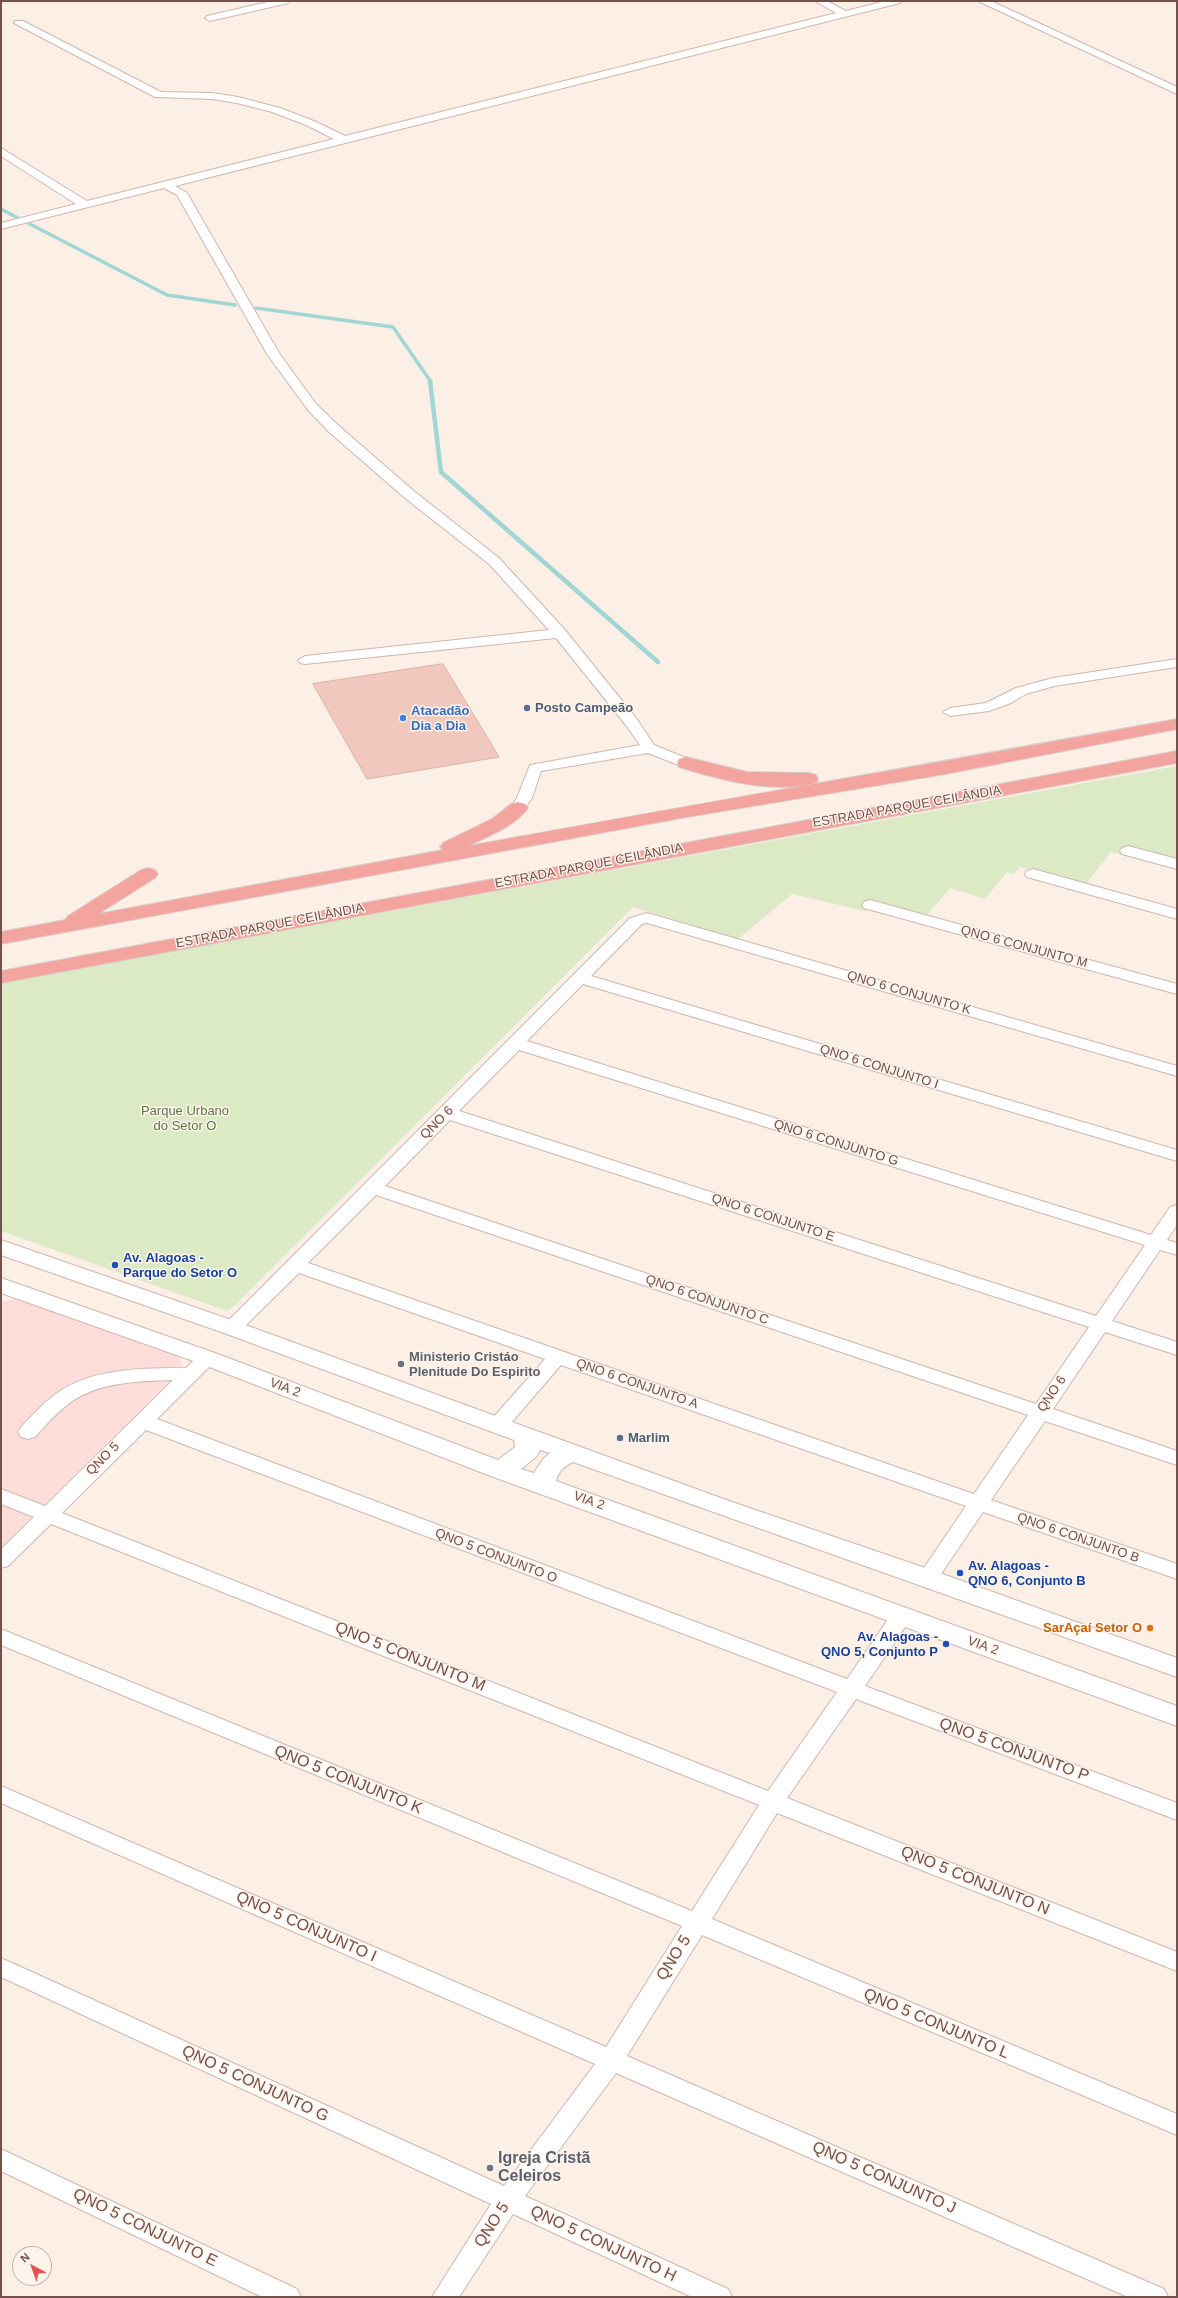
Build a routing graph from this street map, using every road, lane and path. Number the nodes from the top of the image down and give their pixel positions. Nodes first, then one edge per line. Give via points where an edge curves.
1 (285, 1) edge
2 (820, 1) edge
3 (896, 1) edge
4 (982, 1) edge
5 (845, 14) junction
6 (210, 18) dead end
7 (19, 22) dead end
8 (1177, 91) edge
9 (344, 140) junction
10 (1, 151) edge
11 (166, 185) junction
12 (84, 205) junction
13 (1, 226) edge
14 (560, 634) junction
15 (305, 660) dead end
16 (1177, 663) edge
17 (950, 712) dead end
18 (1177, 724) edge
19 (649, 748) junction
20 (1038, 750) junction
21 (1177, 757) edge
22 (686, 764) joint
23 (940, 769) junction
24 (965, 796) junction
25 (518, 808) joint
26 (1128, 851) dead end
27 (1177, 864) edge
28 (351, 873) junction
29 (148, 874) dead end
30 (1033, 874) dead end
31 (870, 905) dead end
32 (1177, 914) edge
33 (642, 918) joint
34 (64, 928) junction
35 (1, 938) edge
36 (1, 977) edge
37 (580, 978) junction
38 (1177, 989) edge
39 (516, 1044) junction
40 (1177, 1071) edge
41 (446, 1113) junction
42 (1177, 1156) edge
43 (373, 1188) junction
44 (1177, 1211) edge
45 (1156, 1243) junction
46 (1, 1247) edge
47 (1177, 1249) edge
48 (295, 1265) junction
49 (2, 1287) edge
50 (1100, 1324) junction
51 (232, 1328) junction
52 (1177, 1349) edge
53 (558, 1356) junction
54 (198, 1366) junction
55 (1041, 1412) junction
56 (142, 1421) junction
57 (498, 1425) junction
58 (28, 1432) dead end
59 (526, 1438) junction
60 (571, 1453) junction
61 (1177, 1458) edge
62 (497, 1469) junction
63 (543, 1484) junction
64 (1, 1496) edge
65 (979, 1503) junction
66 (47, 1514) junction
67 (1, 1561) edge
68 (1177, 1572) edge
69 (928, 1578) junction
70 (901, 1617) junction
71 (1, 1637) edge
72 (1177, 1668) edge
73 (851, 1690) junction
74 (1177, 1716) edge
75 (1, 1794) edge
76 (773, 1800) junction
77 (1177, 1812) edge
78 (696, 1922) junction
79 (1177, 1962) edge
80 (1, 1967) edge
81 (612, 2060) junction
82 (1177, 2125) edge
83 (1, 2159) edge
84 (508, 2200) junction
85 (288, 2297) edge
86 (445, 2297) edge
87 (719, 2297) edge
88 (1156, 2297) edge

1 - 6 street
2 - 5 street
3 - 5 street
4 - 8 street
5 - 9 street
7 - 9 street via 159,95 212,96 238,100 276,110
9 - 11 street
10 - 12 street
11 - 12 street
11 - 14 street via 181,193 273,354 312,407 410,495 494,561
12 - 13 street
14 - 15 street
14 - 19 street
16 - 17 street via 1053,682 1021,691 989,707
18 - 20 highway
19 - 22 street
19 - 25 street via 535,768 528,795
20 - 22 highway via 1002,750 951,756 829,777 788,780 750,779 719,774
20 - 23 highway
21 - 24 highway, ESTRADA PARQUE CEILÂNDIA
23 - 24 highway via 933,780 936,785
23 - 28 highway via 687,811
24 - 36 highway, ESTRADA PARQUE CEILÂNDIA
25 - 28 highway via 499,823 451,847
26 - 27 street
28 - 34 highway
29 - 34 highway
30 - 32 street
31 - 38 street, QNO 6 CONJUNTO M
33 - 37 street, QNO 6 via 636,921
33 - 40 street, QNO 6 CONJUNTO K via 653,919
34 - 35 highway
37 - 39 street, QNO 6
37 - 42 street, QNO 6 CONJUNTO I
39 - 41 street, QNO 6
39 - 45 street, QNO 6 CONJUNTO G
41 - 43 street, QNO 6
41 - 50 street, QNO 6 CONJUNTO E
43 - 48 street, QNO 6
43 - 55 street, QNO 6 CONJUNTO C
44 - 45 street, QNO 6
45 - 47 street, QNO 6 CONJUNTO G
45 - 50 street, QNO 6
46 - 51 main road
48 - 51 street, QNO 6
48 - 53 street, QNO 6 CONJUNTO A
49 - 54 main road, VIA 2
50 - 52 street, QNO 6 CONJUNTO E
50 - 55 street, QNO 6
51 - 57 main road
53 - 57 street
53 - 65 street, QNO 6 CONJUNTO A
54 - 56 street, QNO 5
54 - 58 street via 98,1383 68,1395
54 - 62 main road, VIA 2
55 - 61 street, QNO 6 CONJUNTO C
55 - 65 street, QNO 6
56 - 66 street, QNO 5
56 - 73 street, QNO 5 CONJUNTO O
57 - 59 main road
59 - 60 main road
59 - 62 main road via 528,1450 508,1466
60 - 63 main road via 548,1467
60 - 69 main road
62 - 63 main road, VIA 2
63 - 70 main road, VIA 2
64 - 66 street, QNO 5 CONJUNTO M
65 - 68 street, QNO 6 CONJUNTO B
65 - 69 street, QNO 6
66 - 67 street, QNO 5
66 - 76 street, QNO 5 CONJUNTO M
69 - 72 main road
70 - 73 street, QNO 5
70 - 74 main road, VIA 2
71 - 78 street, QNO 5 CONJUNTO K
73 - 76 street, QNO 5
73 - 77 street, QNO 5 CONJUNTO P
75 - 81 street, QNO 5 CONJUNTO I
76 - 78 street, QNO 5
76 - 79 street, QNO 5 CONJUNTO N
78 - 81 street, QNO 5
78 - 82 street, QNO 5 CONJUNTO L
80 - 84 street, QNO 5 CONJUNTO G
81 - 84 street, QNO 5
81 - 88 street, QNO 5 CONJUNTO J
83 - 85 street, QNO 5 CONJUNTO E
84 - 86 street, QNO 5
84 - 87 street, QNO 5 CONJUNTO H

